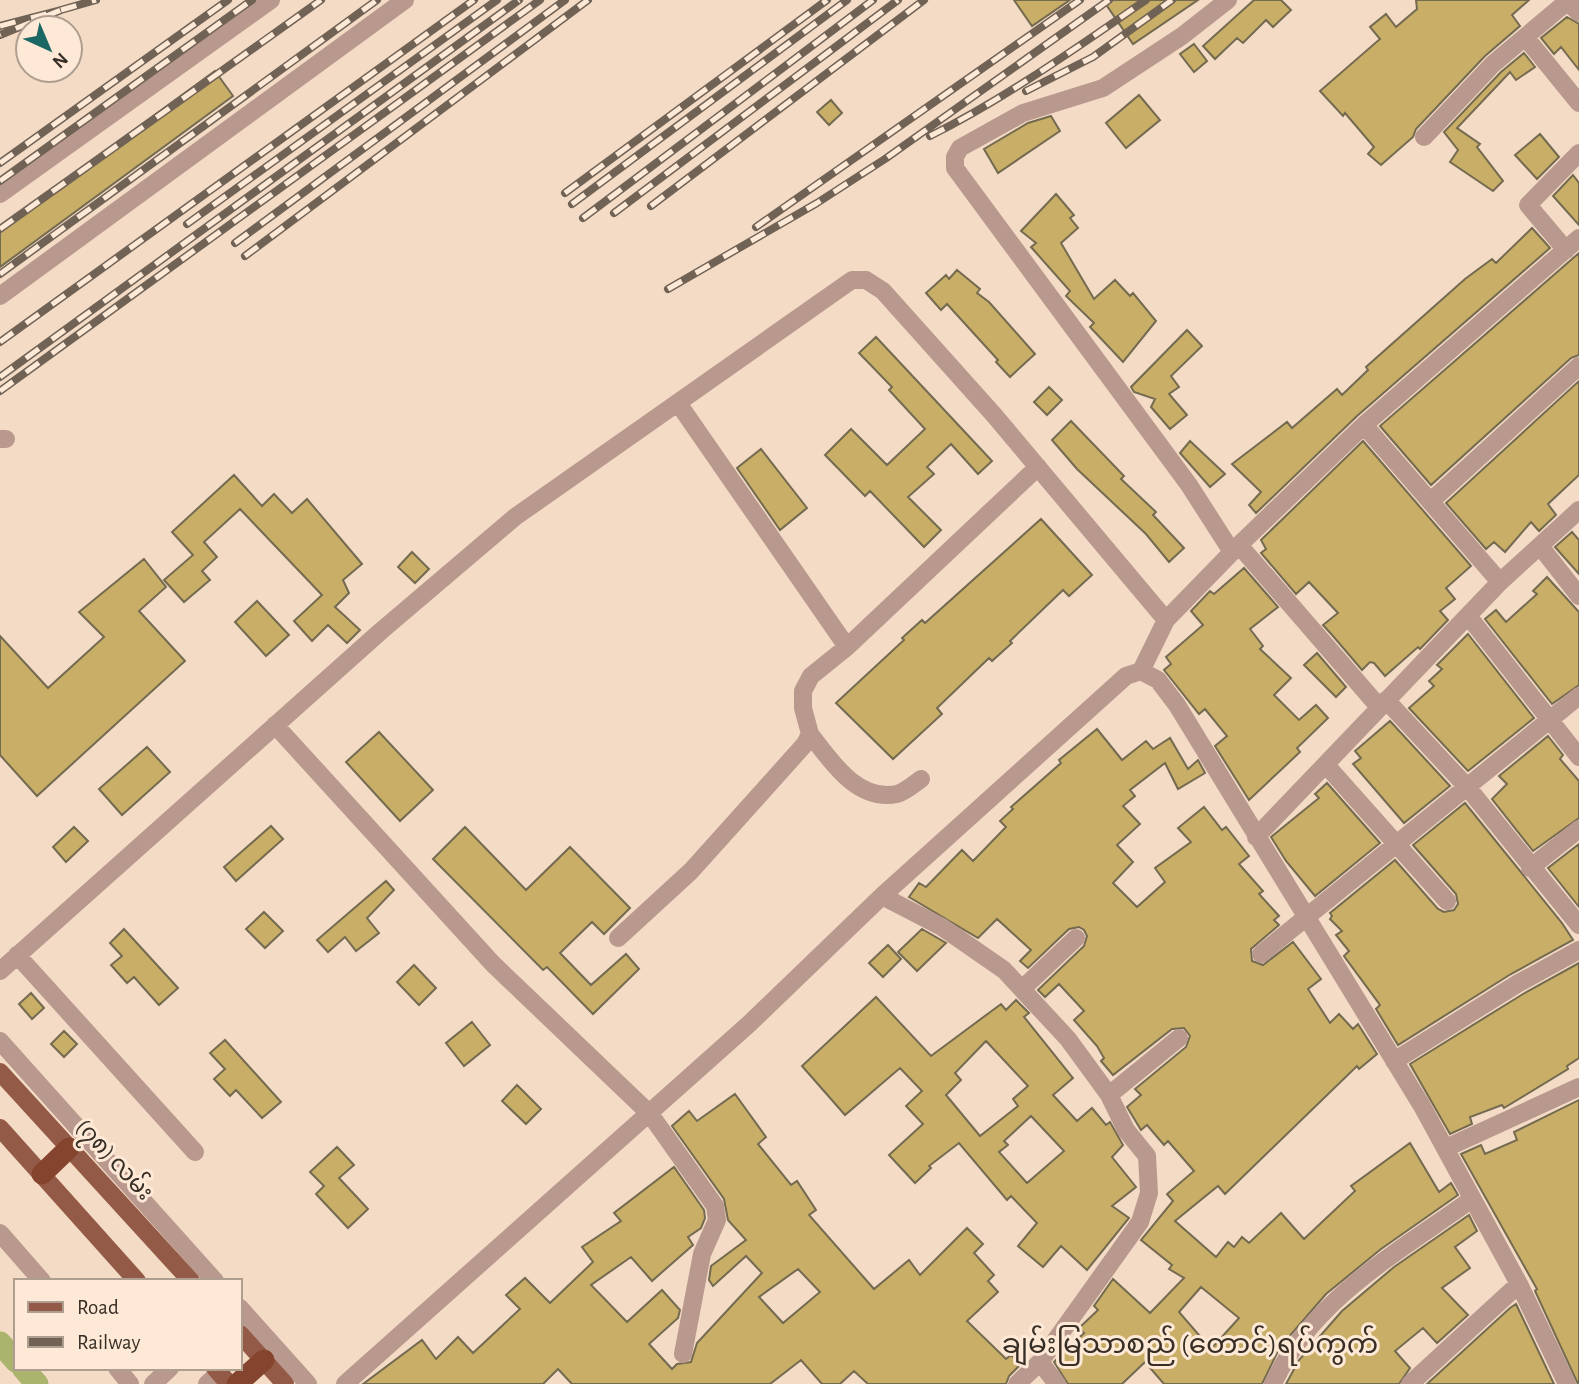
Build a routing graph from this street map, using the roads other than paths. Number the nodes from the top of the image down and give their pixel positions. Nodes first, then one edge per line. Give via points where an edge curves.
1 (271, 0) edge
2 (405, 0) edge
3 (1228, 0) edge
4 (1579, 13) edge
5 (1526, 38) junction
6 (1579, 103) edge
7 (1424, 137) dead end
8 (1579, 153) edge
9 (0, 194) edge
10 (1572, 244) edge
11 (0, 296) edge
12 (1579, 366) edge
13 (678, 403) junction
14 (1364, 425) junction
15 (1038, 467) junction
16 (1431, 501) junction
17 (1579, 510) edge
18 (1540, 546) junction
19 (1235, 549) junction
20 (1500, 582) junction
21 (1579, 596) edge
22 (1469, 617) junction
23 (1166, 620) junction
24 (847, 647) junction
25 (1141, 671) junction
26 (1579, 696) edge
27 (1383, 704) junction
28 (1552, 720) junction
29 (275, 725) junction
30 (810, 734) junction
31 (1579, 757) edge
32 (1326, 765) junction
33 (920, 779) dead end
34 (1468, 788) junction
35 (1579, 829) edge
36 (1256, 837) junction
37 (1395, 846) junction
38 (1530, 868) junction
39 (882, 896) junction
40 (1447, 901) dead end
41 (1307, 918) junction
42 (1579, 925) edge
43 (618, 938) dead end
44 (1076, 938) dead end
45 (1579, 950) edge
46 (1261, 954) dead end
47 (17, 955) junction
48 (0, 971) edge
49 (1021, 989) junction
50 (1179, 1038) dead end
51 (0, 1041) edge
52 (1394, 1061) junction
53 (0, 1072) edge
54 (1579, 1087) edge
55 (1109, 1095) junction
56 (650, 1114) junction
57 (0, 1128) edge
58 (69, 1147) junction
59 (1446, 1148) junction
60 (195, 1152) dead end
61 (42, 1174) junction
62 (1472, 1199) junction
63 (0, 1233) edge
64 (40, 1279) edge
65 (135, 1279) edge
66 (189, 1279) edge
67 (213, 1279) edge
68 (1519, 1284) junction
69 (242, 1310) edge
70 (242, 1336) edge
71 (683, 1354) dead end
72 (264, 1360) junction
73 (1040, 1362) junction
74 (119, 1370) edge
75 (168, 1370) edge
76 (241, 1370) edge
77 (242, 1370) edge
78 (221, 1379) edge
79 (130, 1384) edge
80 (153, 1384) edge
81 (285, 1384) edge
82 (307, 1384) edge
83 (345, 1384) edge
84 (1017, 1384) edge
85 (1057, 1384) edge
86 (1273, 1384) edge
87 (1410, 1384) edge
88 (1567, 1384) edge

1 - 9 street
2 - 11 street
3 - 19 street via 1103,89 1023,113 960,148 955,157 956,168
4 - 5 street via 1570,4 1563,5
5 - 6 street
5 - 7 street via 1493,64
8 - 10 street via 1528,205
10 - 14 street
12 - 16 street
13 - 15 street via 852,280 866,280 883,291
13 - 24 street
13 - 29 street via 515,517
14 - 16 street
14 - 19 street
15 - 23 street
15 - 24 street
16 - 20 street
17 - 18 street
18 - 20 street
18 - 21 street
19 - 23 street
19 - 27 street
20 - 22 street
22 - 27 street
22 - 28 street
23 - 25 street
24 - 30 street via 811,676 803,691
25 - 36 street via 1158,680 1177,705
25 - 39 street via 1126,676
26 - 28 street
27 - 32 street
27 - 34 street
28 - 31 street
28 - 34 street
29 - 47 street
29 - 56 street via 492,964
30 - 33 street via 835,767 869,794 899,794
30 - 43 street via 691,871
32 - 36 street
32 - 37 street
34 - 37 street
34 - 38 street
35 - 38 street
36 - 41 street
37 - 40 street
37 - 41 street
38 - 42 street
39 - 49 street via 942,928 1004,970
39 - 56 street
41 - 46 street
41 - 52 street
44 - 49 street
45 - 52 street
47 - 48 street
47 - 60 street
49 - 55 street via 1068,1039
50 - 55 street
51 - 67 street
52 - 59 street
53 - 58 main road, (၇၈) လမ်း
54 - 59 street
55 - 73 street via 1126,1130 1147,1156 1149,1193 1140,1222
56 - 71 street via 715,1206 717,1220 702,1254
56 - 83 street
57 - 61 main road
58 - 61 highway
58 - 66 main road, (၇၈) လမ်း
59 - 62 street
61 - 65 main road
62 - 68 street
62 - 86 street via 1365,1276 1308,1328 1290,1350
63 - 64 street
68 - 87 street
68 - 88 street
69 - 82 street
70 - 72 main road
72 - 77 highway
72 - 81 main road
73 - 84 street
73 - 85 street
74 - 79 street
75 - 80 street
76 - 78 highway

